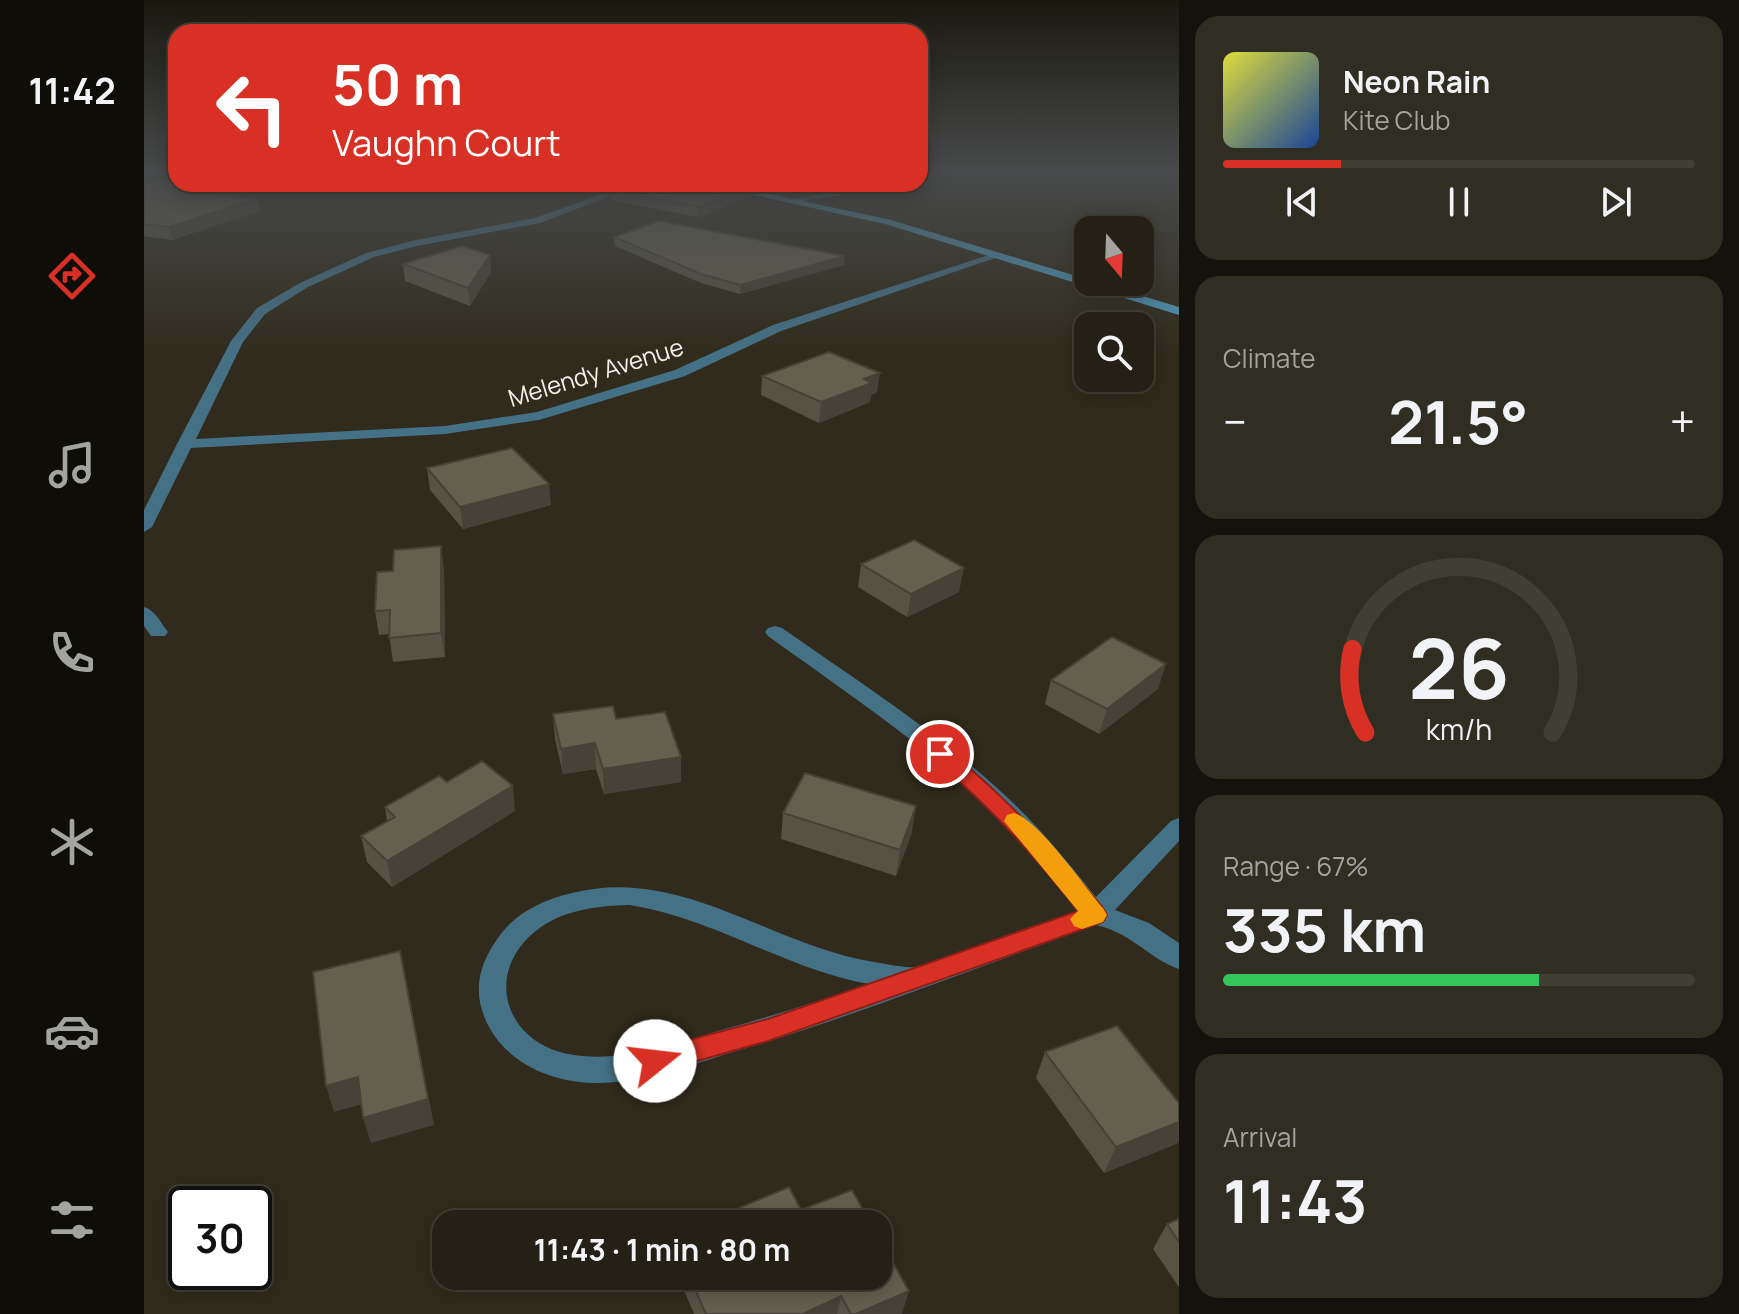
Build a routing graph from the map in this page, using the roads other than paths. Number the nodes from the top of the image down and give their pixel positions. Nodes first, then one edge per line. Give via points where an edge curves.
1 (469, 233) edge
2 (925, 233) edge
3 (999, 255) junction
4 (1179, 311) edge
5 (185, 444) junction
6 (144, 527) edge
7 (144, 613) edge
8 (158, 632) dead end
9 (775, 632) dead end
10 (1179, 827) edge
11 (1095, 915) junction
12 (1179, 958) edge
13 (917, 979) junction

1 - 5 street via 370,255 261,311 248,324
2 - 3 main road
3 - 4 main road
3 - 5 street, Melendy Avenue via 777,328 680,373 539,416 445,430
5 - 6 street
7 - 8 street
9 - 11 street via 916,734 987,793 1045,852
10 - 11 street
11 - 12 street via 1122,919
11 - 13 street
13 - 13 street via 816,960 695,908 611,895 577,899 524,926 504,949 493,973 492,1003 519,1045 544,1061 576,1069 655,1061

